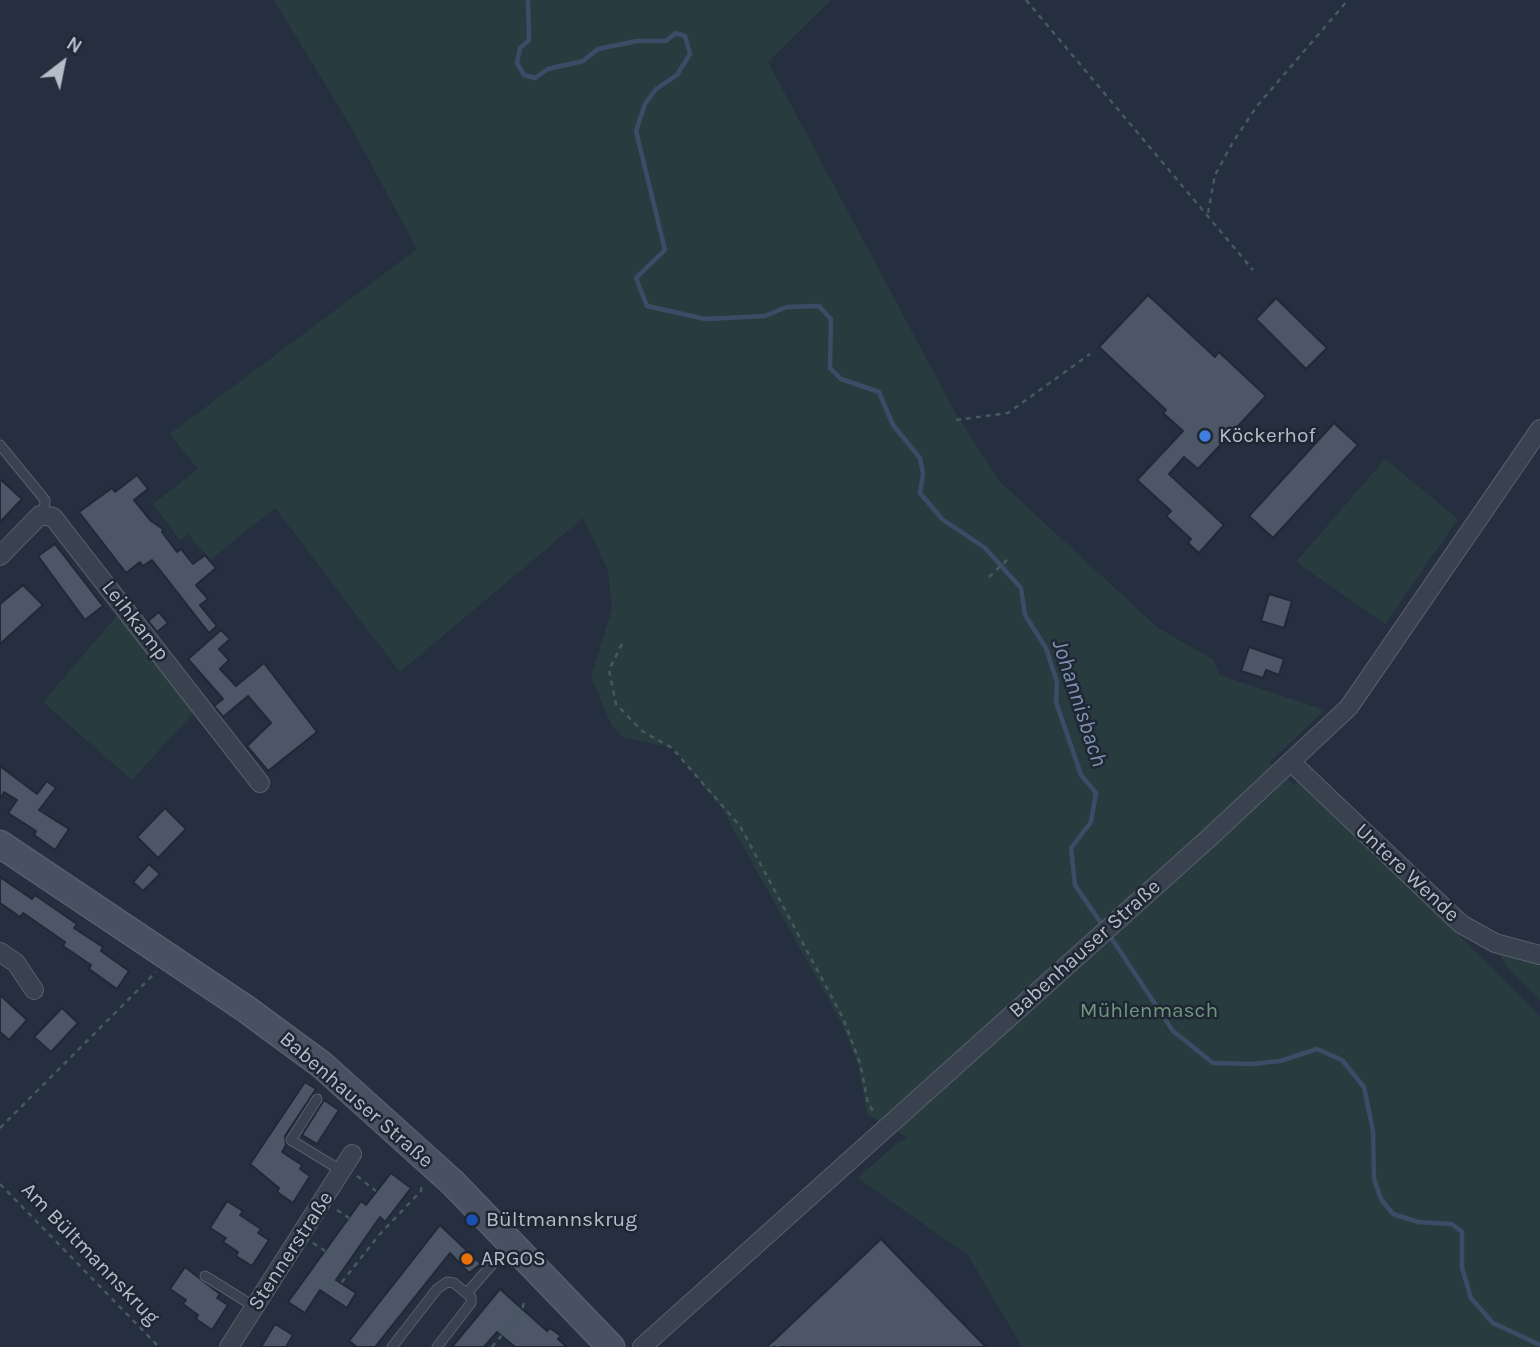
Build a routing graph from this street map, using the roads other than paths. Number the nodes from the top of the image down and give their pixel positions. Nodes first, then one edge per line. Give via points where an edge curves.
1 (1540, 429) edge
2 (0, 445) edge
3 (44, 514) junction
4 (0, 556) edge
5 (1291, 762) junction
6 (260, 783) dead end
7 (0, 844) edge
8 (0, 952) edge
9 (1540, 955) edge
10 (34, 990) dead end
11 (317, 1098) dead end
12 (346, 1164) joint
13 (512, 1243) junction
14 (205, 1276) dead end
15 (467, 1293) junction
16 (255, 1307) junction
17 (229, 1347) edge
18 (392, 1347) edge
19 (437, 1347) edge
20 (611, 1347) edge
21 (642, 1347) edge

1 - 5 street, Babenhauser Straße via 1349,707
2 - 3 lane via 44,500
3 - 4 street
3 - 6 street, Leihkamp via 60,525
5 - 9 street, Untere Wende via 1461,924 1495,943
5 - 21 street, Babenhauser Straße
7 - 13 main road, Babenhauser Straße via 322,1065
8 - 10 street via 16,963
11 - 12 lane via 291,1140
12 - 16 street, Stennerstraße
13 - 15 lane
13 - 20 main road, Babenhauser Straße
14 - 16 lane
15 - 18 lane via 454,1283 443,1284
15 - 19 lane via 469,1308
16 - 17 street, Stennerstraße

